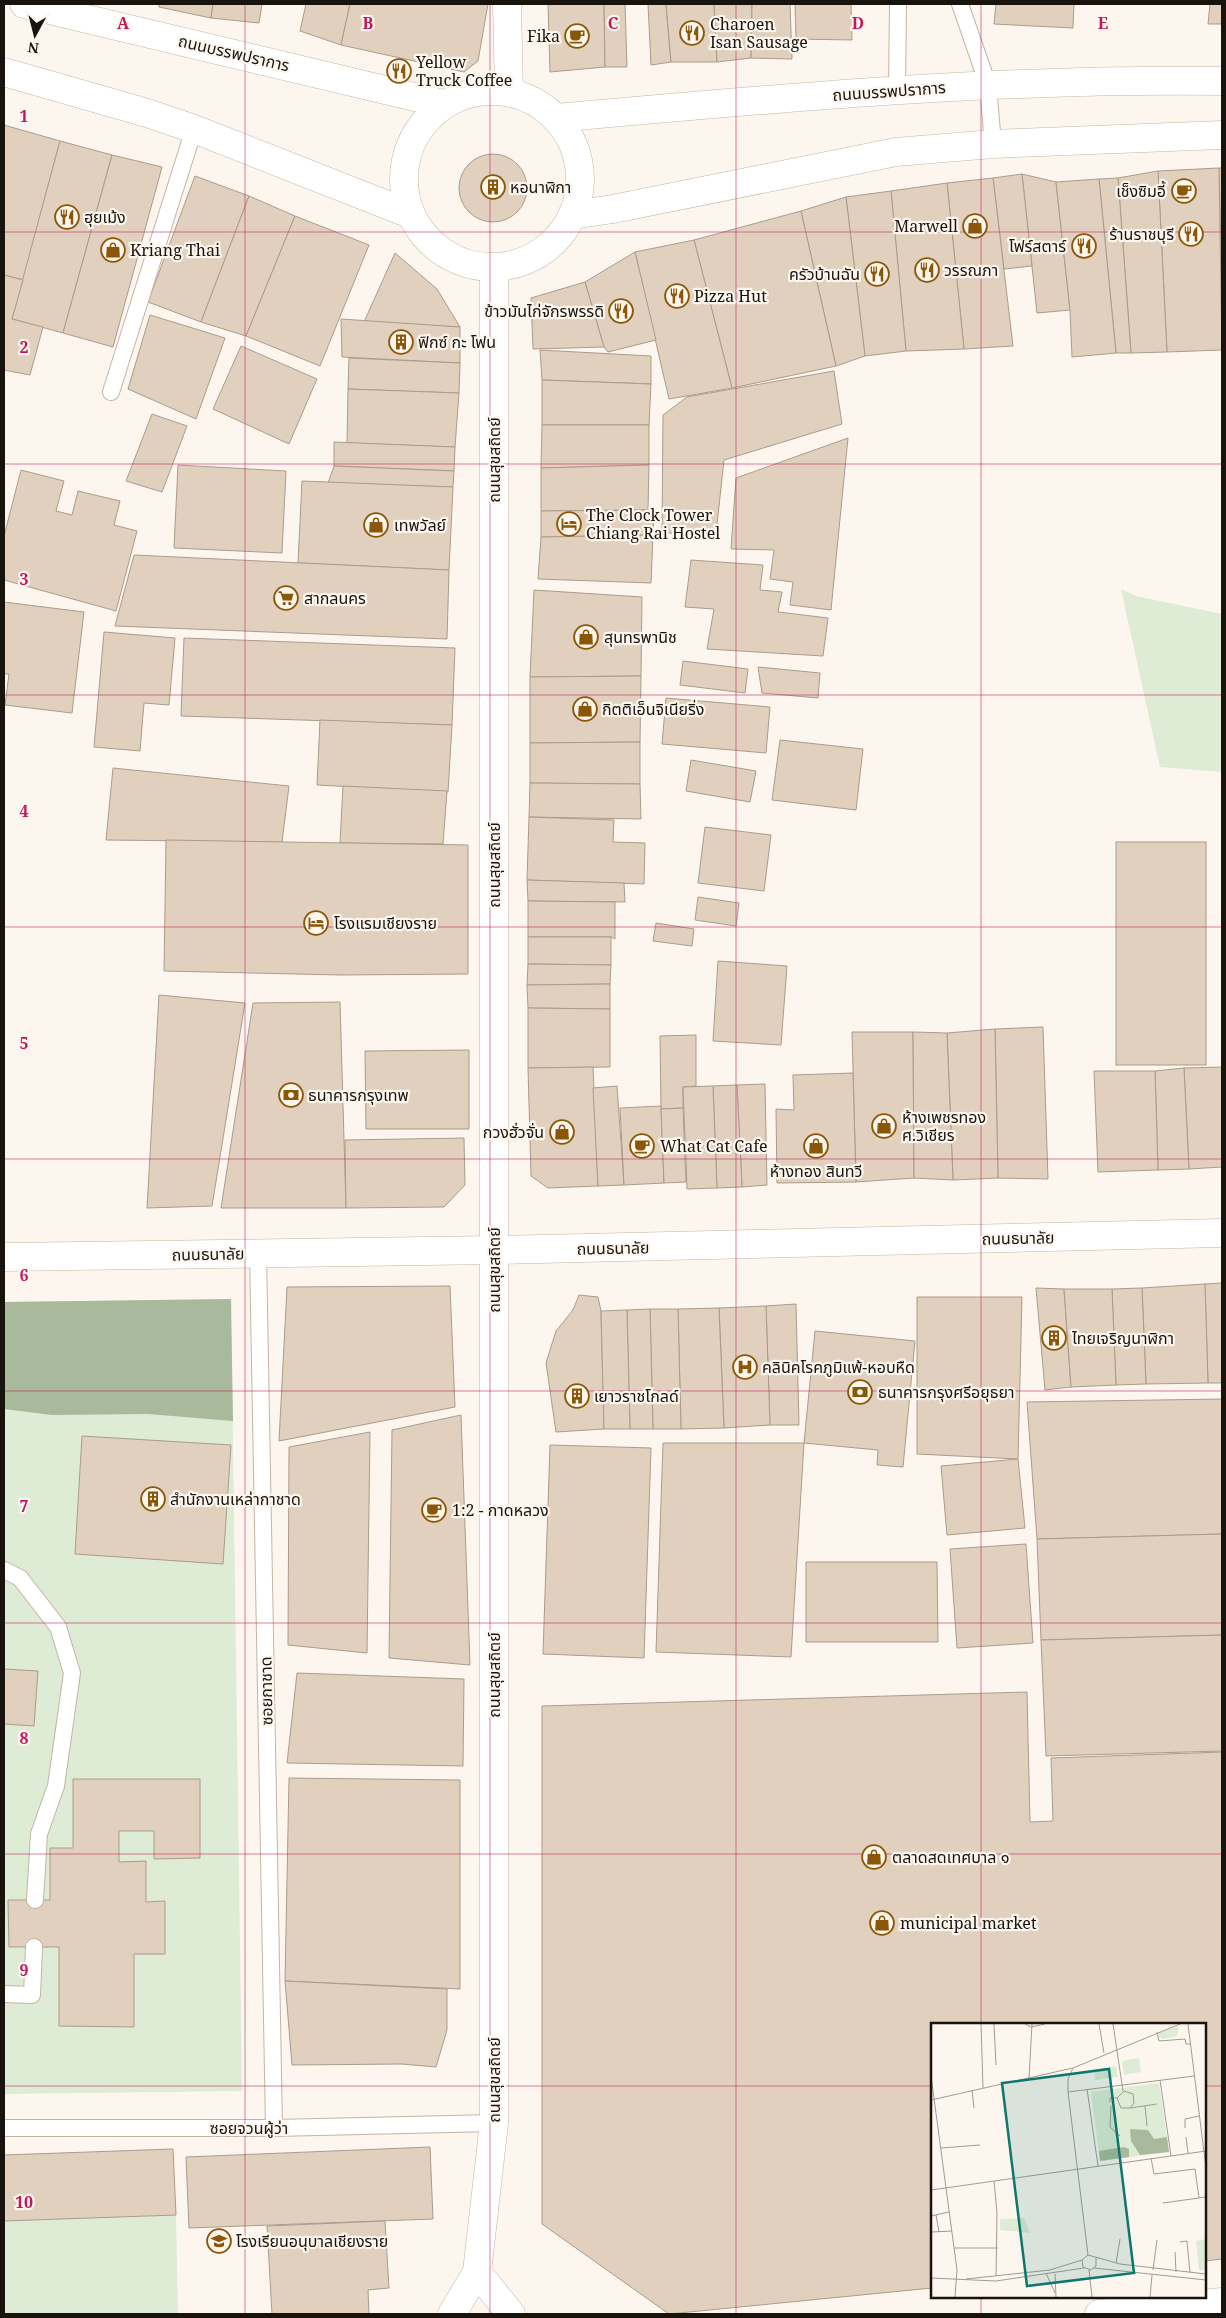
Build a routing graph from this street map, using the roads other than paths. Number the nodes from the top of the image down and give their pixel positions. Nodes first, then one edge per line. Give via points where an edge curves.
1 (24, 4) edge
2 (507, 4) edge
3 (898, 4) edge
4 (960, 4) edge
5 (4, 72) edge
6 (1222, 81) edge
7 (988, 85) junction
8 (897, 90) junction
9 (509, 92) junction
10 (444, 104) junction
11 (556, 118) junction
12 (194, 129) junction
13 (1222, 135) edge
14 (993, 144) junction
15 (410, 214) junction
16 (572, 216) junction
17 (494, 268) junction
18 (111, 392) dead end
19 (1222, 1233) edge
20 (495, 1250) junction
21 (258, 1253) junction
22 (4, 1257) edge
23 (4, 1570) edge
24 (35, 1900) dead end
25 (34, 1947) dead end
26 (4, 1994) edge
27 (494, 2123) junction
28 (4, 2128) edge
29 (274, 2128) junction
30 (478, 2272) junction
31 (1222, 2302) edge
32 (452, 2314) edge
33 (511, 2314) edge
34 (1098, 2314) edge

1 - 10 street, ถนนบรรพปราการ
2 - 9 street
3 - 8 lane
4 - 7 lane
5 - 12 street
6 - 7 street, ถนนบรรพปราการ
7 - 8 street, ถนนบรรพปราการ
7 - 14 lane
8 - 11 street, ถนนบรรพปราการ
9 - 10 street via 464,95
9 - 11 street via 534,102
10 - 15 street via 421,125 407,153 402,184
11 - 16 street via 571,139 579,164 579,191
12 - 15 street
12 - 18 lane
13 - 14 street
14 - 16 street via 896,152
15 - 17 street via 424,236 444,254 468,264
16 - 17 street via 559,236 541,252 519,263
17 - 20 street, ถนนสุขสถิตย์
19 - 20 street, ถนนธนาลัย
20 - 21 street, ถนนธนาลัย
20 - 27 street, ถนนสุขสถิตย์
21 - 22 street, ถนนธนาลัย
21 - 29 lane, ซอยกาชาด
23 - 24 lane via 20,1578 58,1627 72,1673 56,1786 39,1834
25 - 26 lane via 32,1995
27 - 29 lane, ซอยจวนผู้ว่า
27 - 30 street, ถนนสุขสถิตย์
28 - 29 lane, ซอยจวนผู้ว่า
30 - 32 street, ถนนสุขสถิตย์
30 - 33 street
31 - 34 street

